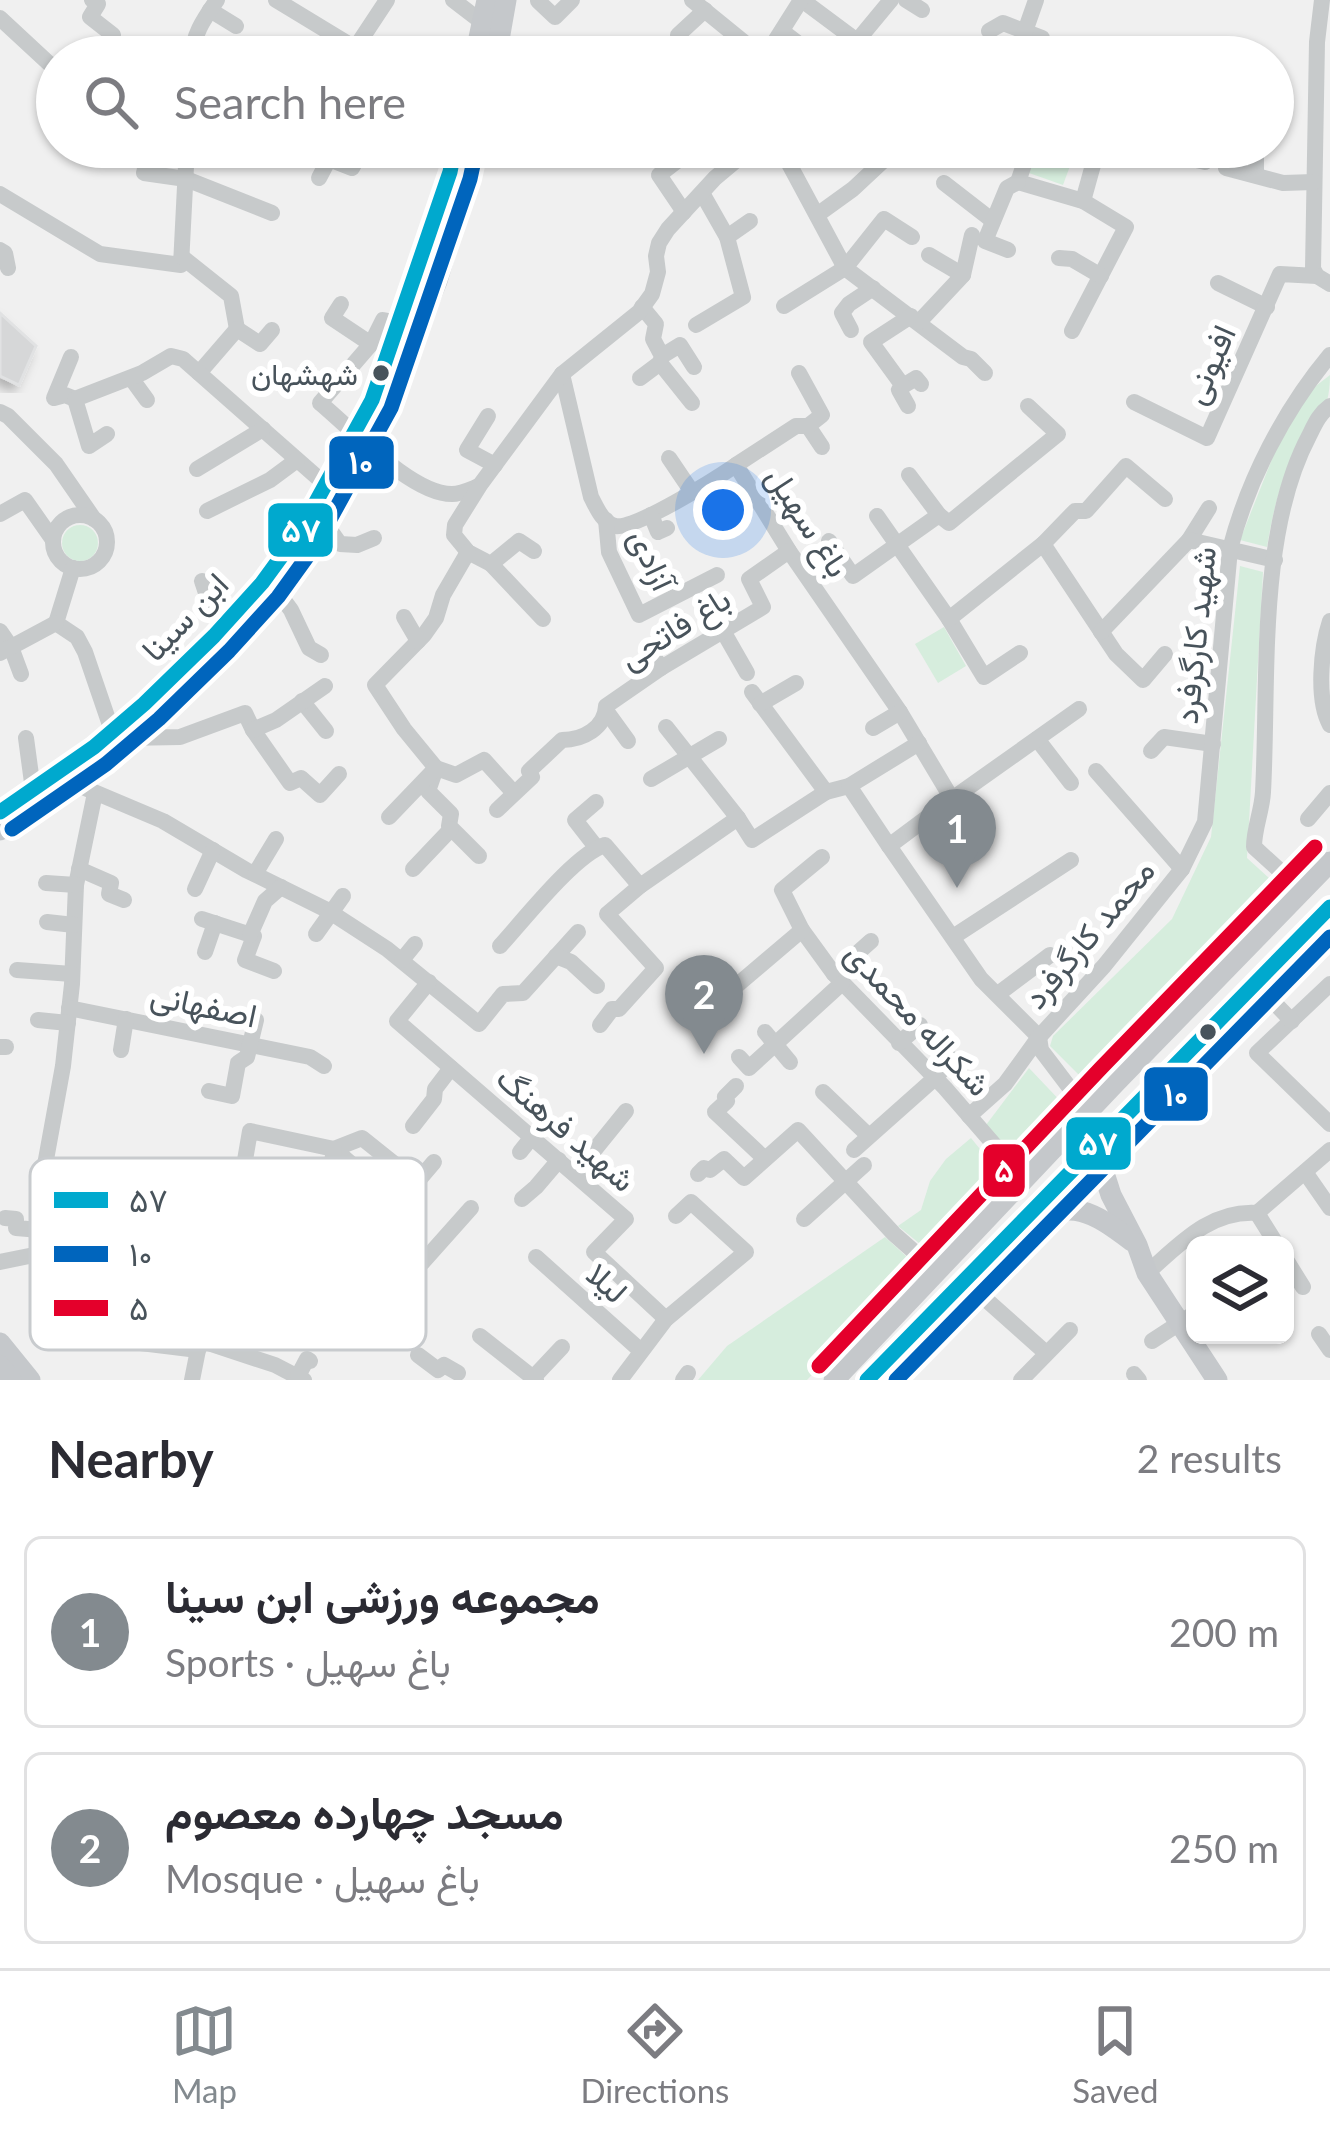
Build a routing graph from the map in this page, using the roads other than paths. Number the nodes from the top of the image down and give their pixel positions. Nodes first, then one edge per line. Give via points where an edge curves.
1 (92, 0) edge
2 (276, 0) edge
3 (387, 0) edge
4 (453, 0) edge
5 (487, 0) edge
6 (506, 0) edge
7 (572, 0) edge
8 (801, 0) edge
9 (891, 0) edge
10 (1036, 0) edge
11 (1322, 0) edge
12 (538, 1) edge
13 (214, 5) edge
14 (699, 5) edge
15 (0, 18) edge
16 (483, 23) junction
17 (236, 26) dead end
18 (989, 31) dead end
19 (782, 32) junction
20 (1025, 32) junction
21 (113, 35) dead end
22 (678, 35) dead end
23 (196, 36) edge
24 (336, 36) edge
25 (370, 36) edge
26 (480, 36) edge
27 (500, 36) edge
28 (738, 36) edge
29 (779, 36) edge
30 (787, 36) edge
31 (850, 36) edge
32 (861, 36) edge
33 (1024, 36) edge
34 (1036, 36) edge
35 (36, 51) edge
36 (145, 168) edge
37 (186, 168) edge
38 (324, 168) edge
39 (451, 168) edge
40 (471, 168) edge
41 (668, 168) edge
42 (729, 168) edge
43 (791, 168) edge
44 (876, 168) edge
45 (1023, 168) edge
46 (1092, 168) edge
47 (1226, 168) dead end
48 (1256, 168) edge
49 (1256, 175) junction
50 (319, 178) dead end
51 (186, 179) junction
52 (1018, 182) junction
53 (1314, 182) junction
54 (944, 183) dead end
55 (702, 193) junction
56 (0, 194) edge
57 (1083, 202) junction
58 (684, 212) junction
59 (272, 213) dead end
60 (817, 215) junction
61 (1000, 219) junction
62 (750, 221) dead end
63 (972, 235) dead end
64 (727, 237) junction
65 (912, 237) dead end
66 (1008, 250) dead end
67 (929, 255) dead end
68 (182, 257) junction
69 (1059, 258) dead end
70 (845, 268) junction
71 (963, 275) junction
72 (1100, 276) junction
73 (1324, 280) edge
74 (1218, 283) dead end
75 (873, 288) junction
76 (784, 306) dead end
77 (642, 307) junction
78 (1267, 307) junction
79 (332, 318) dead end
80 (915, 319) junction
81 (409, 325) junction
82 (696, 325) dead end
83 (237, 329) junction
84 (272, 330) dead end
85 (851, 330) dead end
86 (1072, 331) dead end
87 (371, 344) junction
88 (1330, 356) edge
89 (71, 357) dead end
90 (661, 360) junction
91 (694, 367) dead end
92 (199, 373) junction
93 (799, 373) dead end
94 (985, 373) dead end
95 (562, 374) junction
96 (640, 377) dead end
97 (131, 378) junction
98 (75, 399) junction
99 (147, 400) dead end
100 (1134, 402) dead end
101 (692, 403) dead end
102 (908, 406) dead end
103 (1028, 406) dead end
104 (1330, 406) edge
105 (0, 412) edge
106 (488, 416) dead end
107 (796, 422) junction
108 (263, 429) junction
109 (107, 434) dead end
110 (360, 437) junction
111 (87, 440) junction
112 (821, 447) dead end
113 (669, 458) dead end
114 (297, 460) junction
115 (56, 464) junction
116 (495, 465) junction
117 (736, 465) junction
118 (197, 469) dead end
119 (909, 476) dead end
120 (326, 485) junction
121 (480, 485) junction
122 (692, 492) junction
123 (1165, 499) dead end
124 (1209, 508) dead end
125 (207, 511) dead end
126 (0, 514) edge
127 (651, 515) junction
128 (939, 515) junction
129 (877, 516) dead end
130 (94, 519) junction
131 (323, 520) junction
132 (606, 520) junction
133 (668, 528) dead end
134 (374, 538) dead end
135 (1189, 540) junction
136 (53, 541) junction
137 (829, 541) dead end
138 (1043, 544) junction
139 (897, 546) junction
140 (1230, 549) junction
141 (468, 551) junction
142 (534, 551) dead end
143 (789, 551) junction
144 (1275, 560) junction
145 (491, 563) junction
146 (73, 568) junction
147 (717, 575) dead end
148 (202, 581) dead end
149 (274, 587) junction
150 (404, 617) dead end
151 (543, 619) dead end
152 (949, 619) junction
153 (1330, 621) edge
154 (56, 623) junction
155 (225, 624) junction
156 (723, 631) junction
157 (1101, 632) junction
158 (418, 640) junction
159 (4, 644) edge
160 (1020, 653) dead end
161 (1165, 654) dead end
162 (321, 655) dead end
163 (747, 673) dead end
164 (21, 674) dead end
165 (796, 683) dead end
166 (325, 686) dead end
167 (302, 701) junction
168 (1079, 710) dead end
169 (607, 712) junction
170 (900, 712) junction
171 (1330, 725) edge
172 (666, 727) dead end
173 (873, 728) dead end
174 (253, 730) junction
175 (326, 730) dead end
176 (118, 734) junction
177 (26, 738) dead end
178 (719, 739) dead end
179 (1037, 739) junction
180 (628, 741) dead end
181 (919, 742) junction
182 (1213, 744) junction
183 (1151, 752) dead end
184 (688, 757) junction
185 (436, 768) junction
186 (1096, 771) dead end
187 (340, 774) dead end
188 (61, 779) junction
189 (651, 779) dead end
190 (1070, 783) dead end
191 (849, 786) junction
192 (33, 790) junction
193 (826, 792) junction
194 (95, 793) junction
195 (1330, 793) edge
196 (514, 794) junction
197 (952, 799) junction
198 (596, 802) dead end
199 (497, 810) dead end
200 (0, 812) edge
201 (389, 817) dead end
202 (738, 818) junction
203 (1308, 819) dead end
204 (452, 829) junction
205 (0, 830) edge
206 (276, 839) dead end
207 (890, 846) junction
208 (596, 847) junction
209 (213, 850) junction
210 (479, 856) dead end
211 (822, 857) dead end
212 (1071, 860) dead end
213 (1330, 862) edge
214 (413, 869) dead end
215 (1182, 869) junction
216 (255, 874) junction
217 (78, 877) junction
218 (46, 883) dead end
219 (640, 886) junction
220 (280, 887) junction
221 (195, 889) dead end
222 (1302, 891) junction
223 (344, 896) dead end
224 (124, 900) dead end
225 (1330, 907) edge
226 (331, 912) junction
227 (47, 922) dead end
228 (74, 925) junction
229 (802, 930) junction
230 (578, 932) dead end
231 (250, 934) junction
232 (316, 934) dead end
233 (205, 935) dead end
234 (953, 938) junction
235 (871, 941) dead end
236 (415, 944) dead end
237 (500, 946) dead end
238 (1050, 955) dead end
239 (556, 956) junction
240 (402, 960) junction
241 (16, 970) dead end
242 (274, 971) dead end
243 (72, 974) junction
244 (838, 979) junction
245 (429, 982) junction
246 (1330, 984) edge
247 (1257, 985) junction
248 (597, 986) dead end
249 (998, 994) junction
250 (722, 998) dead end
251 (69, 1016) junction
252 (126, 1019) junction
253 (38, 1020) dead end
254 (256, 1020) dead end
255 (1292, 1022) junction
256 (920, 1024) dead end
257 (600, 1025) dead end
258 (1039, 1037) junction
259 (770, 1038) junction
260 (899, 1043) junction
261 (250, 1044) junction
262 (121, 1050) dead end
263 (739, 1057) dead end
264 (952, 1059) dead end
265 (790, 1062) dead end
266 (324, 1066) dead end
267 (451, 1068) junction
268 (935, 1078) junction
269 (736, 1086) dead end
270 (209, 1090) dead end
271 (824, 1091) dead end
272 (1136, 1106) junction
273 (626, 1112) dead end
274 (1088, 1112) junction
275 (969, 1116) junction
276 (1330, 1124) edge
277 (413, 1126) dead end
278 (869, 1136) junction
279 (532, 1137) junction
280 (334, 1149) junction
281 (1330, 1150) edge
282 (520, 1152) dead end
283 (46, 1158) edge
284 (245, 1158) edge
285 (332, 1158) edge
286 (344, 1158) edge
287 (387, 1158) edge
288 (765, 1159) junction
289 (559, 1160) junction
290 (434, 1162) dead end
291 (426, 1171) edge
292 (1305, 1172) junction
293 (575, 1174) junction
294 (698, 1174) dead end
295 (1024, 1179) junction
296 (846, 1182) junction
297 (1111, 1195) junction
298 (522, 1199) dead end
299 (471, 1208) dead end
300 (1330, 1208) edge
301 (1086, 1211) junction
302 (1257, 1213) junction
303 (676, 1216) dead end
304 (5, 1218) dead end
305 (804, 1219) dead end
306 (30, 1229) edge
307 (1009, 1234) junction
308 (1271, 1236) edge
309 (1137, 1245) junction
310 (30, 1256) edge
311 (536, 1257) dead end
312 (426, 1259) edge
313 (0, 1262) edge
314 (937, 1272) junction
315 (1147, 1273) junction
316 (1294, 1273) edge
317 (964, 1280) junction
318 (1303, 1288) dead end
319 (1186, 1317) edge
320 (666, 1319) junction
321 (1186, 1319) edge
322 (1070, 1330) dead end
323 (480, 1336) dead end
324 (1152, 1340) dead end
325 (0, 1343) edge
326 (1200, 1344) edge
327 (562, 1347) dead end
328 (199, 1350) edge
329 (216, 1350) edge
330 (640, 1351) junction
331 (1046, 1353) junction
332 (418, 1355) dead end
333 (310, 1361) dead end
334 (0, 1366) edge
335 (459, 1372) edge
336 (875, 1377) edge
337 (302, 1379) edge
338 (533, 1379) edge
339 (11, 1380) edge
340 (30, 1380) edge
341 (192, 1380) edge
342 (620, 1380) edge
343 (834, 1380) edge
344 (1021, 1380) edge
345 (1217, 1380) edge

1 - 21 street via 98,4 90,17
2 - 24 street
3 - 25 street
4 - 16 street
5 - 16 main road
6 - 27 main road
7 - 12 street via 555,16
8 - 19 street
8 - 31 street
9 - 32 street
10 - 20 street
11 - 53 street
13 - 17 street
13 - 23 street
14 - 22 street
14 - 28 street
15 - 35 street
16 - 26 main road
18 - 20 street via 1003,23
19 - 29 street
19 - 30 street
20 - 33 street
20 - 34 street
36 - 51 street
37 - 51 street
38 - 50 street
39 - 81 main road, ابن سینا
40 - 81 main road, ابن سینا via 437,281
41 - 58 street via 659,175
42 - 55 street
43 - 60 street
44 - 60 street
45 - 52 street
46 - 57 street
47 - 49 street
48 - 49 street
49 - 53 street
51 - 59 street
51 - 68 street
52 - 57 street
52 - 61 street via 1007,188
53 - 73 street via 1313,269
54 - 61 street
55 - 58 street
55 - 64 street
56 - 68 street via 100,254 181,265
57 - 72 street via 1126,226
58 - 77 street via 659,243 658,272
60 - 70 street
61 - 66 street via 985,242
62 - 64 street
63 - 71 street
64 - 82 street via 743,297
65 - 70 street via 884,220
67 - 71 street
68 - 83 street via 231,296
69 - 72 street
70 - 75 street
70 - 76 street
71 - 80 street
72 - 86 street
73 - 78 street, افیونی via 1280,274
74 - 78 street
75 - 80 street
75 - 85 street via 842,313
77 - 90 street via 656,324
77 - 95 street
78 - 100 street, افیونی via 1208,438
79 - 87 street
80 - 94 street
80 - 102 street via 872,342 912,385 898,390
81 - 87 street via 383,320
81 - 110 main road, ابن سینا via 387,402
83 - 84 street via 260,344
83 - 92 street
87 - 110 street via 320,403
88 - 140 street, شهید کارگرفرد via 1256,474
89 - 98 street via 53,398
90 - 91 street via 680,345
90 - 96 street
90 - 101 street
92 - 97 street via 171,356
92 - 108 street
93 - 107 street via 822,416
95 - 116 street
95 - 132 street via 591,497
97 - 98 street
97 - 99 street
98 - 111 street
103 - 128 street via 1058,434 949,523
104 - 144 street via 1285,494
105 - 115 street
106 - 116 street via 467,450
107 - 112 street
107 - 117 street
108 - 114 street
108 - 118 street
109 - 111 street via 89,446
110 - 120 main road, ابن سینا
110 - 121 street via 425,489 451,494
110 - 131 main road, ابن سینا via 352,472
111 - 115 street
113 - 122 street
114 - 120 street
114 - 125 street
115 - 130 street
116 - 121 street
117 - 122 street, باغ سهیل
117 - 143 street, باغ سهیل
119 - 128 street
120 - 155 main road, ابن سینا via 275,566
121 - 141 street via 454,530
122 - 127 street, باغ سهیل
123 - 138 street via 1126,466
124 - 135 street
126 - 136 street via 25,500
127 - 132 street, باغ سهیل via 622,526
127 - 133 street via 658,532
128 - 139 street
129 - 139 street
130 - 136 street via 68,518
130 - 146 street via 106,540 103,557
131 - 134 street via 340,544
131 - 149 main road, ابن سینا
132 - 147 street, آزادی via 609,552 639,615
135 - 140 street
135 - 157 street
136 - 146 street via 58,558
137 - 139 street, باغ سهیل via 853,576
138 - 152 street
138 - 157 street
139 - 152 street, باغ سهیل
140 - 144 street
140 - 182 street, شهید کارگرفرد
141 - 145 street
141 - 158 street
142 - 145 street via 519,541
143 - 156 street, باغ فاتحی via 749,579 763,607
143 - 170 street, باغ سهیل
144 - 222 street via 1253,847
145 - 151 street
146 - 154 street
148 - 155 street
149 - 162 street
149 - 176 main road, ابن سینا via 216,652
150 - 158 street
152 - 160 street, باغ سهیل via 984,677
153 - 171 street via 1322,644
154 - 159 street
154 - 176 street via 85,652
155 - 176 main road, ابن سینا
156 - 163 street
156 - 169 street, باغ فاتحی via 656,660
157 - 161 street via 1142,680
158 - 185 street via 375,686 411,724
159 - 164 street
165 - 193 street via 756,698
166 - 167 street
167 - 174 street
167 - 175 street
168 - 179 street
169 - 180 street
169 - 196 street, باغ فاتحی via 600,726 562,740
170 - 173 street
170 - 181 street, باغ سهیل
172 - 184 street
174 - 176 street via 244,713 181,737
174 - 187 street via 290,783 302,778 320,795
176 - 188 main road, ابن سینا
177 - 192 street
178 - 184 street
179 - 190 street
179 - 197 street
181 - 191 street
181 - 197 street, باغ سهیل
182 - 183 street via 1164,737
182 - 215 street, شهید کارگرفرد via 1205,822
184 - 189 street
184 - 202 street
185 - 196 street via 456,775 484,760
185 - 201 street
185 - 204 street via 428,791 451,814
186 - 215 street
188 - 192 main road, ابن سینا
188 - 194 street
188 - 205 main road, ابن سینا
191 - 193 street
191 - 207 street
192 - 200 main road, ابن سینا
193 - 202 street via 752,840
194 - 209 street
194 - 217 street
195 - 203 street
196 - 199 street, باغ فاتحی
197 - 207 street
198 - 208 street via 575,820
202 - 219 street
204 - 210 street
204 - 214 street
206 - 216 street
207 - 234 street
208 - 219 street via 604,845
208 - 237 street
209 - 216 street
209 - 221 street
211 - 229 street, شکراله محمدی via 782,890
212 - 234 street
213 - 222 main road
215 - 258 street, محمد کارگرفرد
216 - 220 street
217 - 218 street
217 - 224 street via 111,883 110,894
217 - 228 street
219 - 257 street via 608,914 656,968
220 - 226 street
220 - 231 street
222 - 274 main road
223 - 226 street
225 - 247 main road
226 - 232 street
226 - 240 street
227 - 228 street
228 - 243 street
229 - 244 street, شکراله محمدی
229 - 250 street
230 - 239 street
231 - 233 street
231 - 242 street via 245,960
234 - 249 street
235 - 244 street
236 - 240 street
238 - 249 street
239 - 245 street via 523,993 503,994 479,1024
239 - 248 street
240 - 245 street
241 - 243 street
243 - 251 street
244 - 259 street
244 - 260 street, شکراله محمدی
245 - 267 street, شهید فرهنگ via 397,1022
246 - 255 street
247 - 255 street
247 - 272 main road
249 - 258 street
251 - 252 street, اصفهانی
251 - 253 street, اصفهانی
251 - 283 street
252 - 261 street, اصفهانی
252 - 262 street
254 - 261 street
255 - 276 street via 1257,1053
256 - 260 street
258 - 274 street
258 - 275 street, محمد کارگرفرد via 1006,1084
259 - 263 street via 749,1068
259 - 265 street
260 - 268 street, شکراله محمدی
261 - 266 street, اصفهانی
261 - 270 street via 232,1096
264 - 268 street
267 - 277 street
267 - 279 street, شهید فرهنگ
268 - 275 street, شکراله محمدی
268 - 278 street
269 - 288 street via 715,1112
271 - 278 street
272 - 297 main road via 1107,1151
272 - 307 main road
273 - 293 street
274 - 295 main road
275 - 295 street, شکراله محمدی
278 - 296 street
279 - 282 street
279 - 289 street, شهید فرهنگ
280 - 284 street via 250,1131
280 - 285 street
280 - 286 street
280 - 287 street via 362,1138
281 - 292 street
288 - 294 street via 744,1178 724,1159
288 - 296 street via 798,1130
289 - 293 street, شهید فرهنگ
289 - 298 street
290 - 291 street
292 - 300 street
292 - 302 street
293 - 320 street, شهید فرهنگ via 626,1219 594,1252
295 - 314 main road
296 - 305 street
296 - 314 street
297 - 301 main road via 1098,1191
297 - 309 main road
299 - 312 street
301 - 307 main road via 1058,1209
301 - 309 main road
302 - 308 street
302 - 315 street via 1214,1219
303 - 320 street via 691,1202 746,1252
304 - 306 street
307 - 317 main road
309 - 315 main road
310 - 313 street
311 - 330 street, لیلا
314 - 343 main road
315 - 319 main road
316 - 318 street
317 - 331 street
317 - 336 main road
320 - 330 street
321 - 324 street
322 - 331 street
323 - 338 street
325 - 340 main road
326 - 345 main road
327 - 338 street
328 - 341 street
329 - 337 street
330 - 342 street
331 - 344 street
332 - 335 street via 438,1370
333 - 337 street
334 - 339 main road

